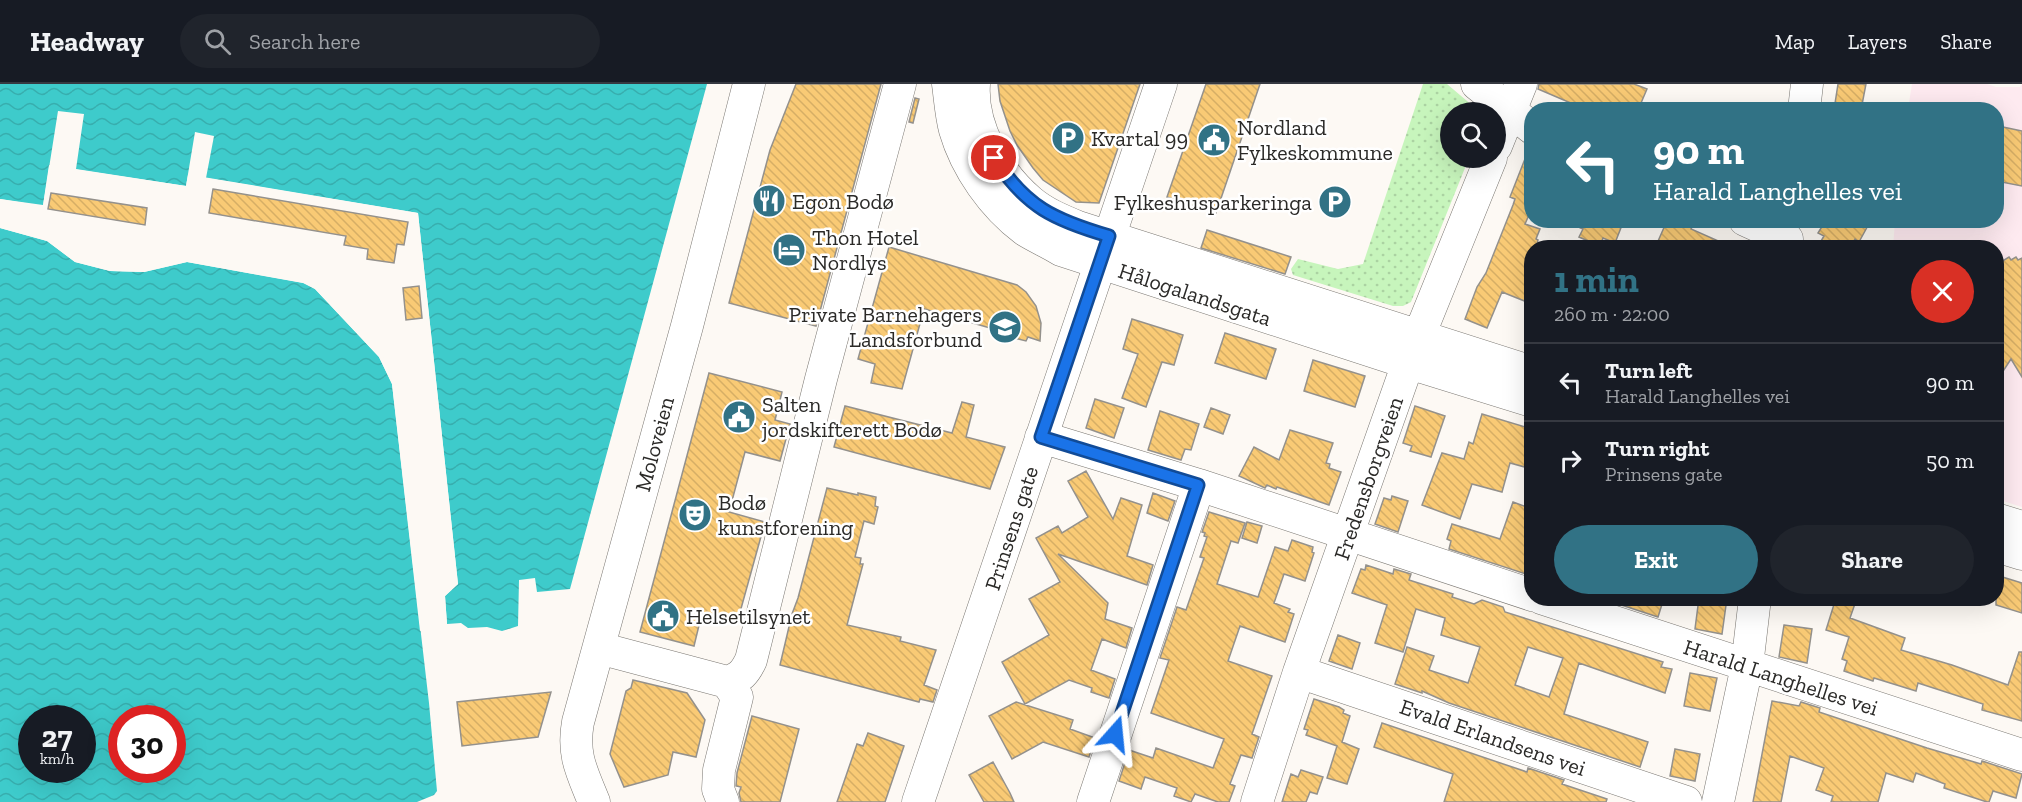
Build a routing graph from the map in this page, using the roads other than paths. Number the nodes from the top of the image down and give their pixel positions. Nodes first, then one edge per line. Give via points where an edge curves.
1 (749, 84) edge
2 (900, 84) edge
3 (948, 84) edge
4 (974, 84) edge
5 (1161, 84) edge
6 (1477, 84) edge
7 (1807, 84) edge
8 (1805, 102) edge
9 (1521, 108) edge
10 (1506, 131) edge
11 (1487, 168) edge
12 (1766, 228) edge
13 (1788, 236) edge
14 (1104, 249) junction
15 (1414, 350) junction
16 (1524, 371) edge
17 (1524, 398) edge
18 (1041, 437) junction
19 (1198, 485) junction
20 (2004, 521) edge
21 (2022, 527) edge
22 (1348, 536) junction
23 (2004, 548) edge
24 (2022, 554) edge
25 (1524, 593) edge
26 (1565, 606) edge
27 (1754, 606) edge
28 (599, 648) junction
29 (1747, 666) junction
30 (1299, 672) junction
31 (727, 682) junction
32 (2022, 755) edge
33 (594, 802) edge
34 (723, 802) edge
35 (918, 802) edge
36 (1092, 802) edge
37 (1257, 802) edge
38 (1686, 802) edge
39 (1718, 802) edge

1 - 28 street, Moloveien
2 - 31 street via 751,660 746,672
3 - 14 street, Hålogalandsgata via 963,153 996,201 1025,230 1069,253
4 - 14 street, Hålogalandsgata via 981,131 1007,177 1029,201 1078,227
5 - 14 street, Prinsens gate
6 - 9 street
7 - 8 street
9 - 10 street
11 - 15 street, Fredensborgveien
12 - 13 street
14 - 15 street, Hålogalandsgata
14 - 18 street, Prinsens gate
15 - 16 street, Hålogalandsgata
15 - 17 street, Hålogalandsgata
15 - 22 street, Fredensborgveien
18 - 19 street
18 - 35 street, Prinsens gate
19 - 22 street
19 - 36 street
20 - 21 street
22 - 25 street
22 - 30 street, Fredensborgveien
23 - 24 street
26 - 29 street, Harald Langhelles vei
27 - 29 street
28 - 31 street
28 - 33 street, Moloveien via 575,740 580,767
29 - 32 street, Harald Langhelles vei
29 - 39 street
30 - 37 street, Fredensborgveien
30 - 38 street, Evald Erlandsens vei
31 - 34 street via 737,697 719,770 718,789

